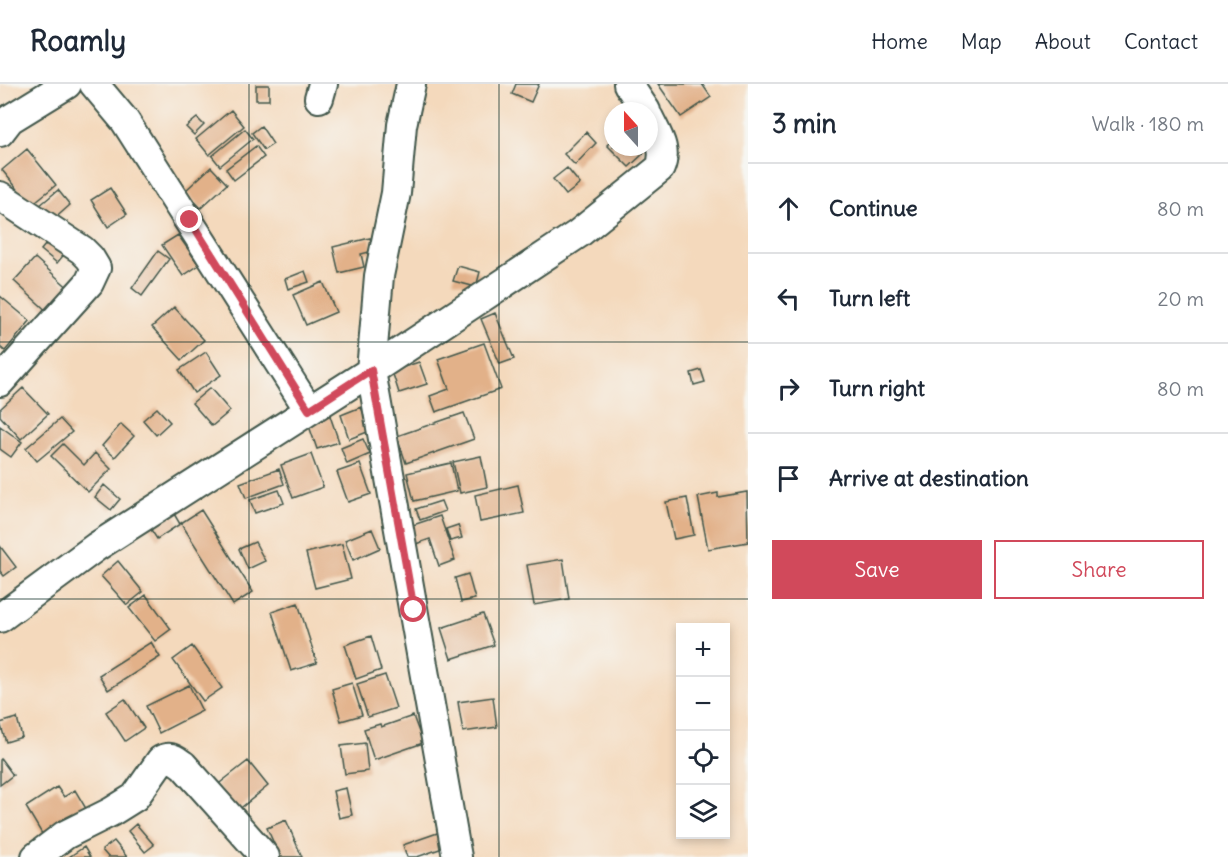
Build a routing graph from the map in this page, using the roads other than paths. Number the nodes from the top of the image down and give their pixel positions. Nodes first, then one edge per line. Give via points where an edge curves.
1 (67, 84) edge
2 (94, 84) edge
3 (411, 84) edge
4 (628, 84) edge
5 (640, 102) edge
6 (0, 132) edge
7 (658, 137) edge
8 (0, 196) edge
9 (371, 370) junction
10 (0, 382) edge
11 (309, 410) junction
12 (0, 618) edge
13 (36, 857) edge
14 (265, 857) edge
15 (457, 857) edge

1 - 6 street via 10,119
2 - 11 street via 125,121
3 - 9 street via 380,276
4 - 5 street
7 - 9 street via 664,158 660,168 578,234
8 - 10 street via 82,250 96,268 89,283
9 - 11 street
9 - 15 street
11 - 12 street via 96,547
13 - 14 street via 64,835 135,796 166,757 183,765

